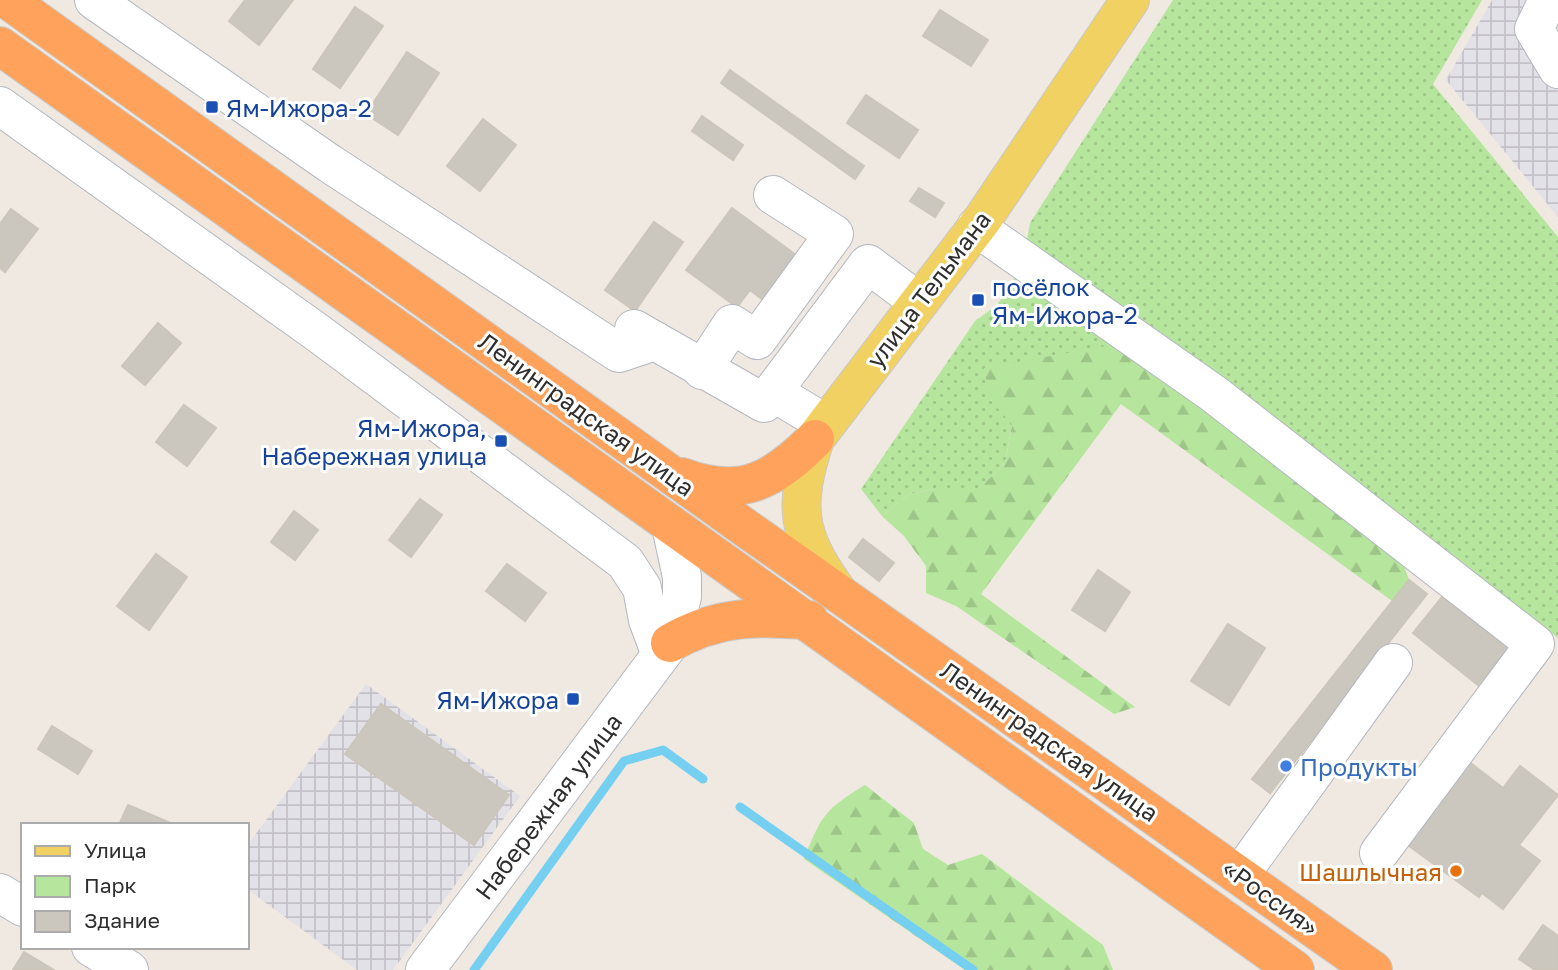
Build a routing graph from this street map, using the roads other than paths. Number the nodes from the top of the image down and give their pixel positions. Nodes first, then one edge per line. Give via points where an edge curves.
1 (8, 0) edge
2 (94, 0) edge
3 (1130, 0) edge
4 (1548, 0) edge
5 (0, 46) edge
6 (1558, 69) edge
7 (0, 106) edge
8 (774, 195) dead end
9 (976, 227) junction
10 (919, 302) junction
11 (702, 370) junction
12 (773, 392) junction
13 (820, 432) junction
14 (667, 471) junction
15 (671, 526) junction
16 (838, 592) junction
17 (809, 621) junction
18 (665, 649) junction
19 (1393, 663) dead end
20 (1169, 824) joint
21 (1379, 853) dead end
22 (1146, 865) joint
23 (1240, 874) junction
24 (0, 893) edge
25 (21, 906) edge
26 (94, 949) edge
27 (129, 970) edge
28 (425, 970) edge
29 (1295, 970) edge
30 (1373, 970) edge

1 - 14 highway, Ленинградская улица
2 - 11 street via 329,163 619,353 641,333
3 - 9 main road, улица Тельмана
4 - 6 street via 1534,29
5 - 15 highway, Ленинградская улица
7 - 18 street via 318,333 625,562 642,588 648,620
8 - 11 street via 834,234 757,340 732,324
9 - 10 main road, улица Тельмана
9 - 21 street via 1214,394 1535,644
10 - 12 street via 868,264
10 - 13 main road, улица Тельмана
11 - 12 street via 764,403
12 - 13 street
13 - 14 highway via 785,469 747,485 706,486
13 - 16 main road, улица Тельмана via 802,479 801,519 814,559
14 - 16 highway, Ленинградская улица
15 - 17 highway, Ленинградская улица
15 - 18 street via 682,597
16 - 20 highway, Ленинградская улица
17 - 18 highway via 718,621 696,628
17 - 22 highway, Ленинградская улица
18 - 28 street, Набережная улица
19 - 23 street
20 - 23 highway, «Россия»
22 - 29 highway, «Россия»
23 - 30 highway, «Россия»
24 - 25 street
26 - 27 street

